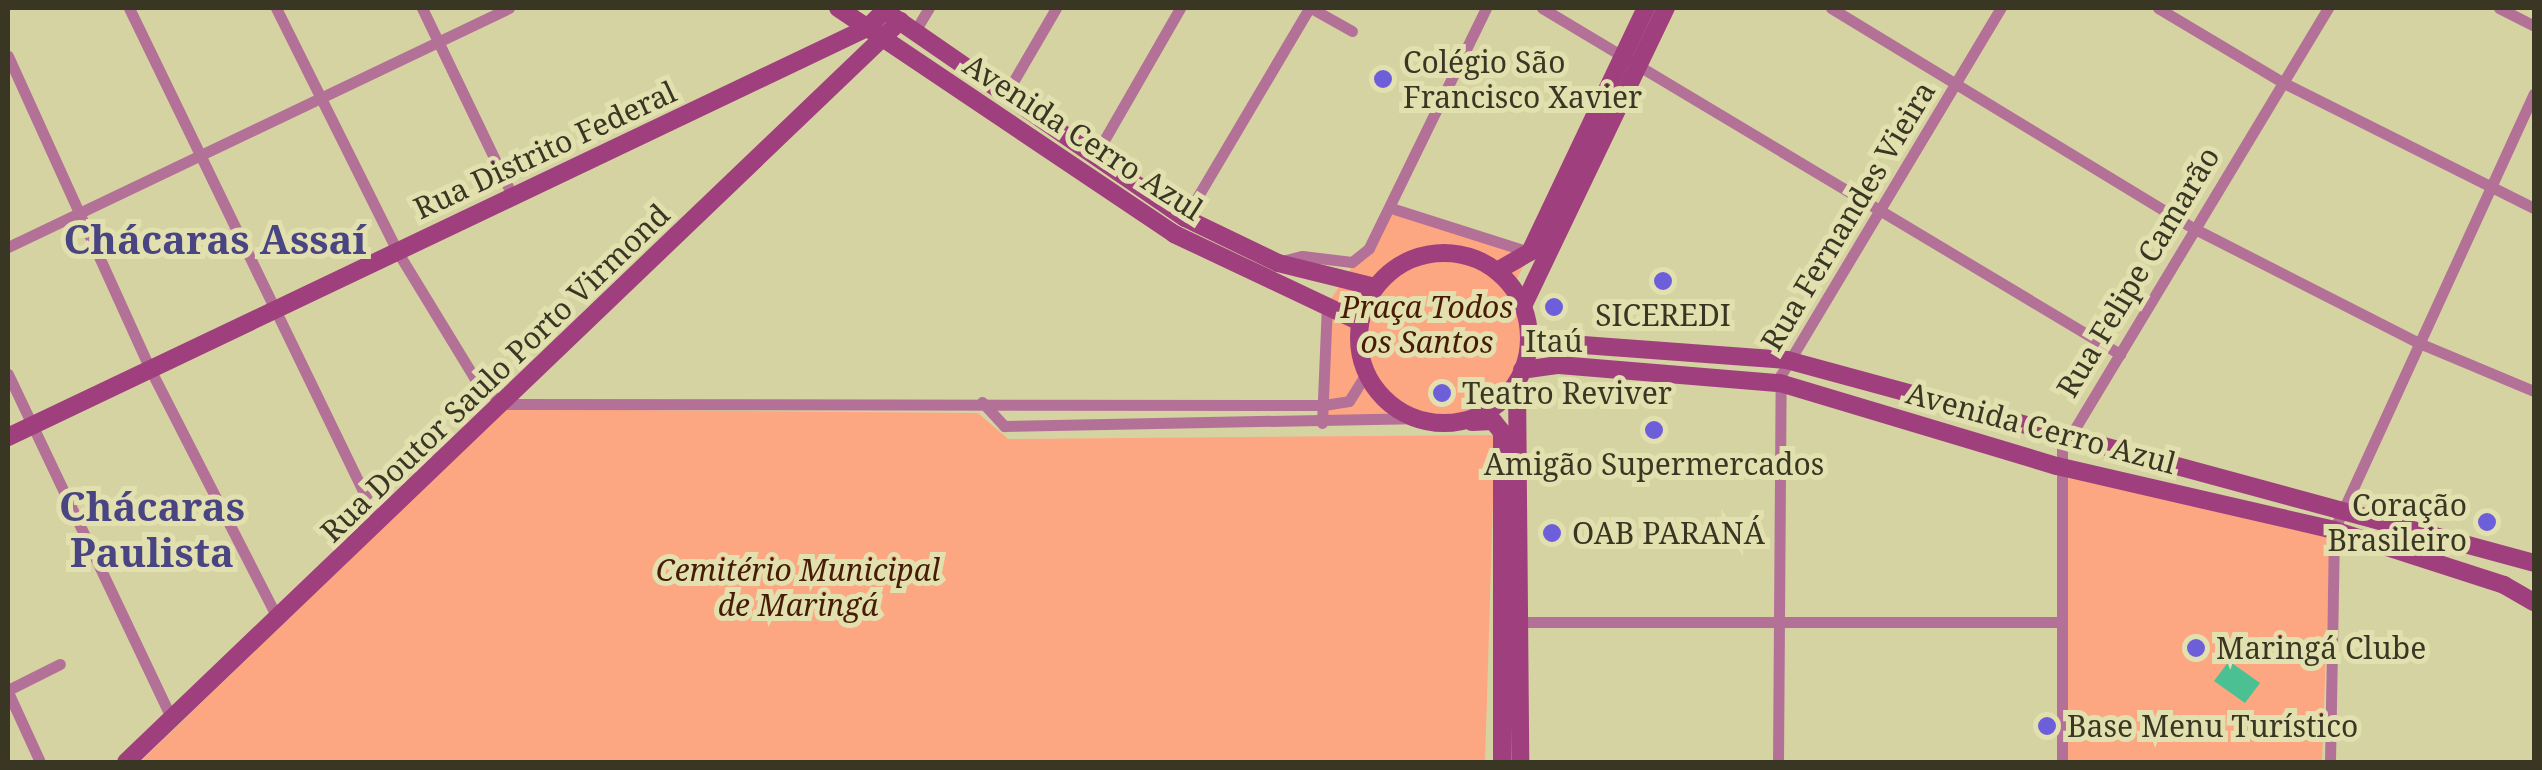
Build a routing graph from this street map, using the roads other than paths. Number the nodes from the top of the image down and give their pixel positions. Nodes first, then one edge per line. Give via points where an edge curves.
1 (129, 8) edge
2 (276, 8) edge
3 (422, 8) edge
4 (509, 8) edge
5 (838, 8) edge
6 (929, 8) edge
7 (1056, 8) edge
8 (1180, 8) edge
9 (1310, 8) edge
10 (1486, 8) edge
11 (1542, 8) edge
12 (1646, 8) edge
13 (1666, 8) edge
14 (1831, 8) edge
15 (2001, 8) edge
16 (2158, 8) edge
17 (2328, 8) edge
18 (2499, 8) edge
19 (895, 18) edge
20 (2534, 26) edge
21 (1352, 31) dead end
22 (875, 33) junction
23 (438, 42) junction
24 (8, 56) edge
25 (1632, 57) junction
26 (2282, 82) junction
27 (1956, 86) junction
28 (1006, 94) junction
29 (2534, 94) edge
30 (320, 98) junction
31 (201, 155) junction
32 (1094, 156) junction
33 (2490, 191) junction
34 (512, 196) junction
35 (1878, 207) junction
36 (1391, 208) junction
37 (2534, 208) edge
38 (79, 213) junction
39 (1185, 218) junction
40 (2195, 228) junction
41 (8, 247) edge
42 (1223, 247) junction
43 (397, 250) junction
44 (1538, 255) junction
45 (1278, 263) junction
46 (1497, 271) junction
47 (1375, 287) junction
48 (1327, 305) junction
49 (1523, 306) junction
50 (274, 310) junction
51 (1360, 322) junction
52 (1529, 341) junction
53 (2419, 342) junction
54 (2120, 354) junction
55 (1786, 360) junction
56 (150, 369) junction
57 (8, 374) edge
58 (1366, 374) junction
59 (1520, 376) junction
60 (1780, 383) junction
61 (2534, 391) edge
62 (982, 402) junction
63 (502, 404) junction
64 (1324, 405) junction
65 (1413, 418) junction
66 (1456, 422) junction
67 (1322, 423) junction
68 (32, 426) junction
69 (2068, 435) junction
70 (8, 437) edge
71 (2058, 466) junction
72 (2342, 508) junction
73 (378, 522) junction
74 (2334, 530) junction
75 (2534, 563) edge
76 (2534, 602) edge
77 (278, 618) junction
78 (1509, 622) junction
79 (2062, 622) junction
80 (1776, 624) junction
81 (60, 664) dead end
82 (8, 691) edge
83 (172, 719) junction
84 (40, 762) edge
85 (126, 762) edge
86 (1502, 762) edge
87 (1520, 762) edge
88 (1778, 762) edge
89 (2062, 762) edge
90 (2330, 762) edge

1 - 31 street
2 - 30 street
3 - 23 street
4 - 23 street
5 - 22 main road, Avenida Cerro Azul
6 - 19 street
7 - 28 street
8 - 32 street
9 - 21 street
9 - 39 street
10 - 36 street
11 - 25 street
12 - 25 main road
13 - 25 main road
14 - 27 street
15 - 27 street, Rua Fernandes Vieira
16 - 26 street
17 - 26 street, Rua Felipe Camarão
18 - 20 street
19 - 22 main road, Rua Doutor Saulo Porto Virmond
19 - 28 main road, Avenida Cerro Azul
22 - 34 main road, Rua Distrito Federal
22 - 42 main road, Avenida Cerro Azul via 1174,234
22 - 63 main road, Rua Doutor Saulo Porto Virmond
23 - 30 street
23 - 34 street
24 - 38 street
25 - 35 street
25 - 44 main road
26 - 33 street
26 - 40 street, Rua Felipe Camarão
27 - 35 street, Rua Fernandes Vieira
27 - 40 street
28 - 32 main road, Avenida Cerro Azul
29 - 33 street
30 - 31 street
30 - 43 street
31 - 38 street
31 - 50 street
32 - 39 main road, Avenida Cerro Azul
33 - 37 street
33 - 53 street
34 - 43 main road, Rua Distrito Federal
35 - 54 street
35 - 55 street, Rua Fernandes Vieira
36 - 44 street
36 - 45 street via 1369,248 1352,262 1302,256
38 - 41 street
38 - 56 street
39 - 42 main road, Avenida Cerro Azul
40 - 53 street
40 - 54 street, Rua Felipe Camarão
42 - 45 main road, Avenida Cerro Azul
42 - 48 main road, Avenida Cerro Azul
43 - 50 main road, Rua Distrito Federal
43 - 63 street via 474,377
44 - 46 main road
44 - 49 main road
45 - 47 main road, Avenida Cerro Azul
46 - 47 main road via 1478,260 1433,253 1401,265
46 - 49 main road
47 - 51 main road
48 - 51 main road, Avenida Cerro Azul
48 - 64 street
49 - 52 main road
50 - 56 main road, Rua Distrito Federal
50 - 73 street
51 - 58 main road
52 - 55 main road, Avenida Cerro Azul
52 - 59 main road
53 - 61 street
53 - 72 street
54 - 69 street, Rua Felipe Camarão
55 - 60 street, Rua Fernandes Vieira
55 - 69 main road, Avenida Cerro Azul
56 - 68 main road, Rua Distrito Federal
56 - 77 street
57 - 68 street
58 - 64 street via 1349,401
58 - 65 main road via 1394,408
59 - 60 main road, Avenida Cerro Azul via 1559,365
59 - 66 main road via 1480,415
59 - 78 main road
60 - 71 main road, Avenida Cerro Azul
60 - 80 street, Rua Fernandes Vieira
62 - 63 street
62 - 64 street
62 - 67 street via 1004,426
63 - 73 main road, Rua Doutor Saulo Porto Virmond
64 - 67 street
65 - 66 main road
65 - 67 street
66 - 78 main road via 1492,421 1502,432
68 - 70 main road, Rua Distrito Federal
68 - 83 street
69 - 71 street, Rua Felipe Camarão
69 - 72 main road, Avenida Cerro Azul
71 - 74 main road, Avenida Cerro Azul
71 - 79 street, Rua Felipe Camarão
72 - 74 street
72 - 75 main road, Avenida Cerro Azul
73 - 77 main road, Rua Doutor Saulo Porto Virmond
74 - 76 main road, Avenida Cerro Azul via 2504,585
74 - 90 street
77 - 83 main road, Rua Doutor Saulo Porto Virmond
78 - 80 street
78 - 86 main road
78 - 87 main road
79 - 80 street
79 - 89 street, Rua Felipe Camarão
80 - 88 street, Rua Fernandes Vieira
81 - 82 street
82 - 84 street
83 - 85 main road, Rua Doutor Saulo Porto Virmond

